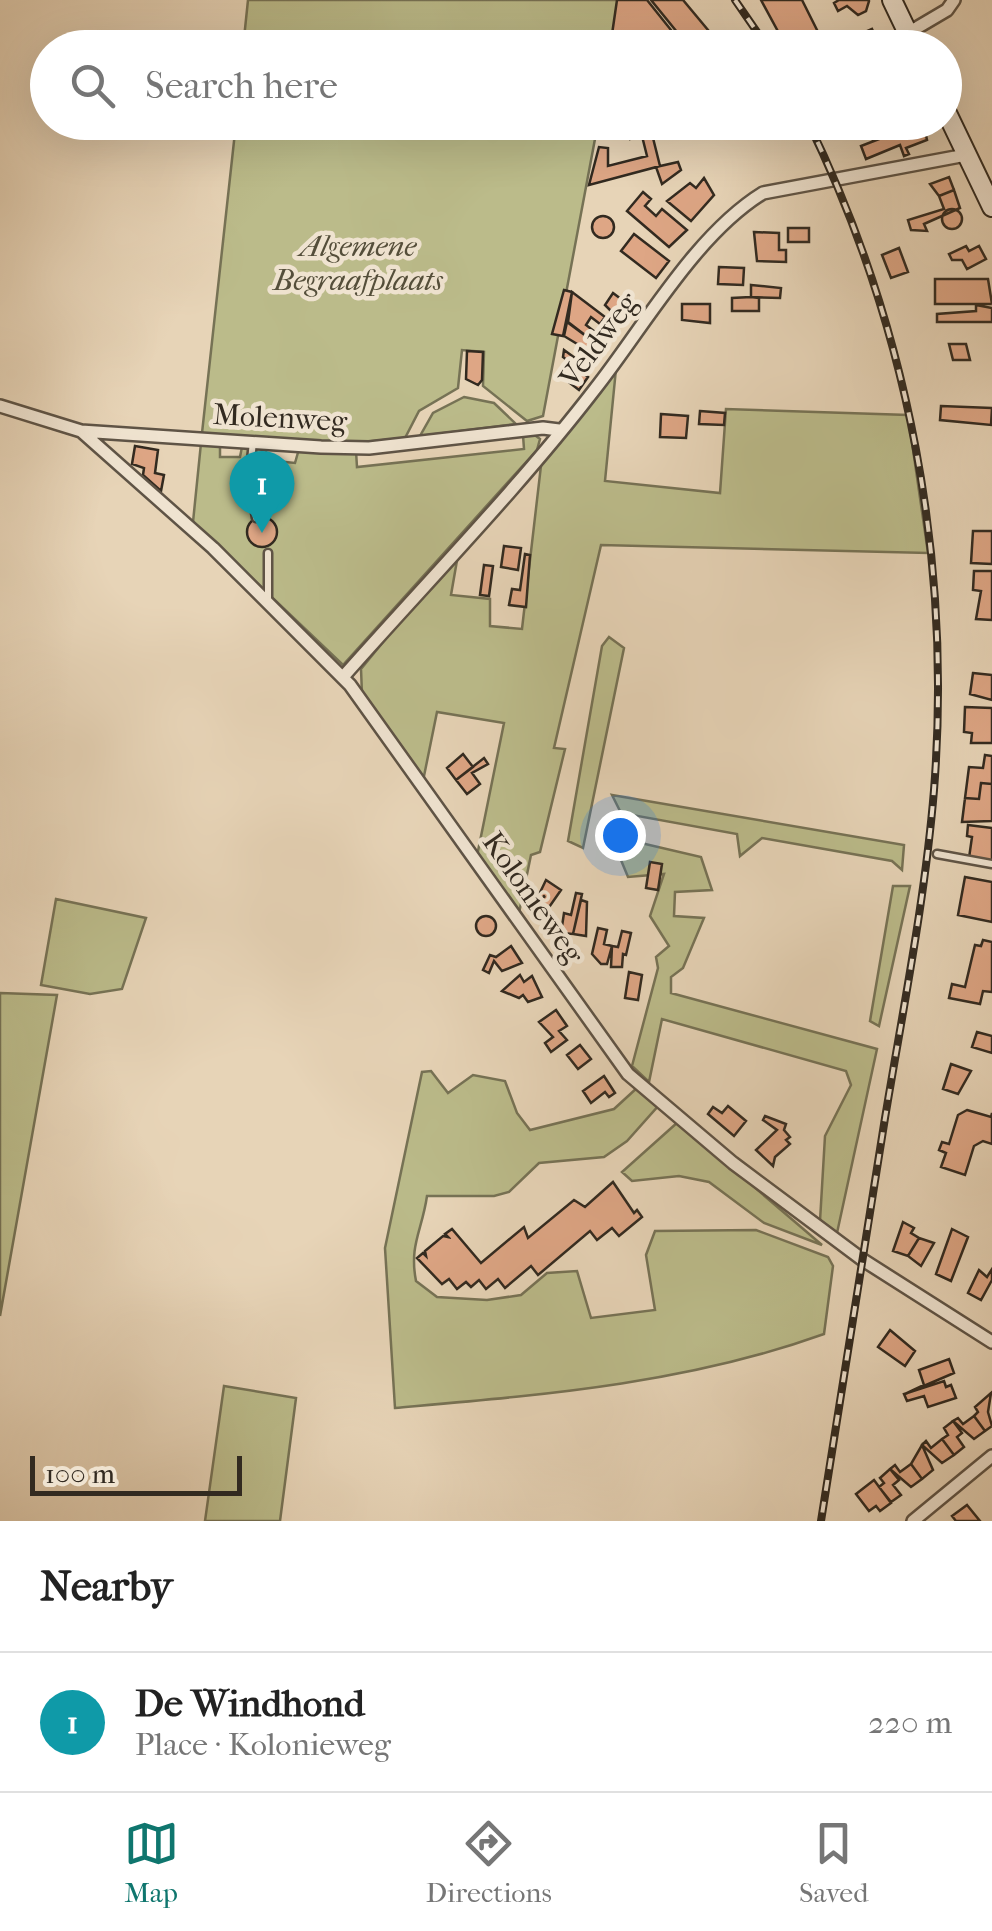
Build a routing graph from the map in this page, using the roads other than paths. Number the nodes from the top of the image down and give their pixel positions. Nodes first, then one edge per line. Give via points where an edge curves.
1 (892, 0) edge
2 (954, 0) edge
3 (907, 30) edge
4 (924, 30) edge
5 (959, 140) edge
6 (966, 155) junction
7 (992, 206) edge
8 (0, 406) edge
9 (559, 430) junction
10 (81, 431) junction
11 (253, 442) junction
12 (256, 518) dead end
13 (268, 553) dead end
14 (268, 602) junction
15 (343, 677) junction
16 (937, 854) dead end
17 (992, 864) edge
18 (992, 1342) edge
19 (992, 1456) edge
20 (912, 1521) edge

1 - 3 main road
2 - 4 street
5 - 6 main road
6 - 7 main road
6 - 9 street, Veldweg via 764,193 742,206
8 - 10 street, Molenweg
9 - 11 street, Molenweg via 368,448
9 - 15 street, Veldweg
10 - 11 street, Molenweg
10 - 14 street, Kolonieweg
11 - 12 lane
13 - 14 lane
14 - 15 street, Kolonieweg
15 - 18 street, Kolonieweg via 628,1074 733,1164
16 - 17 lane
19 - 20 street

